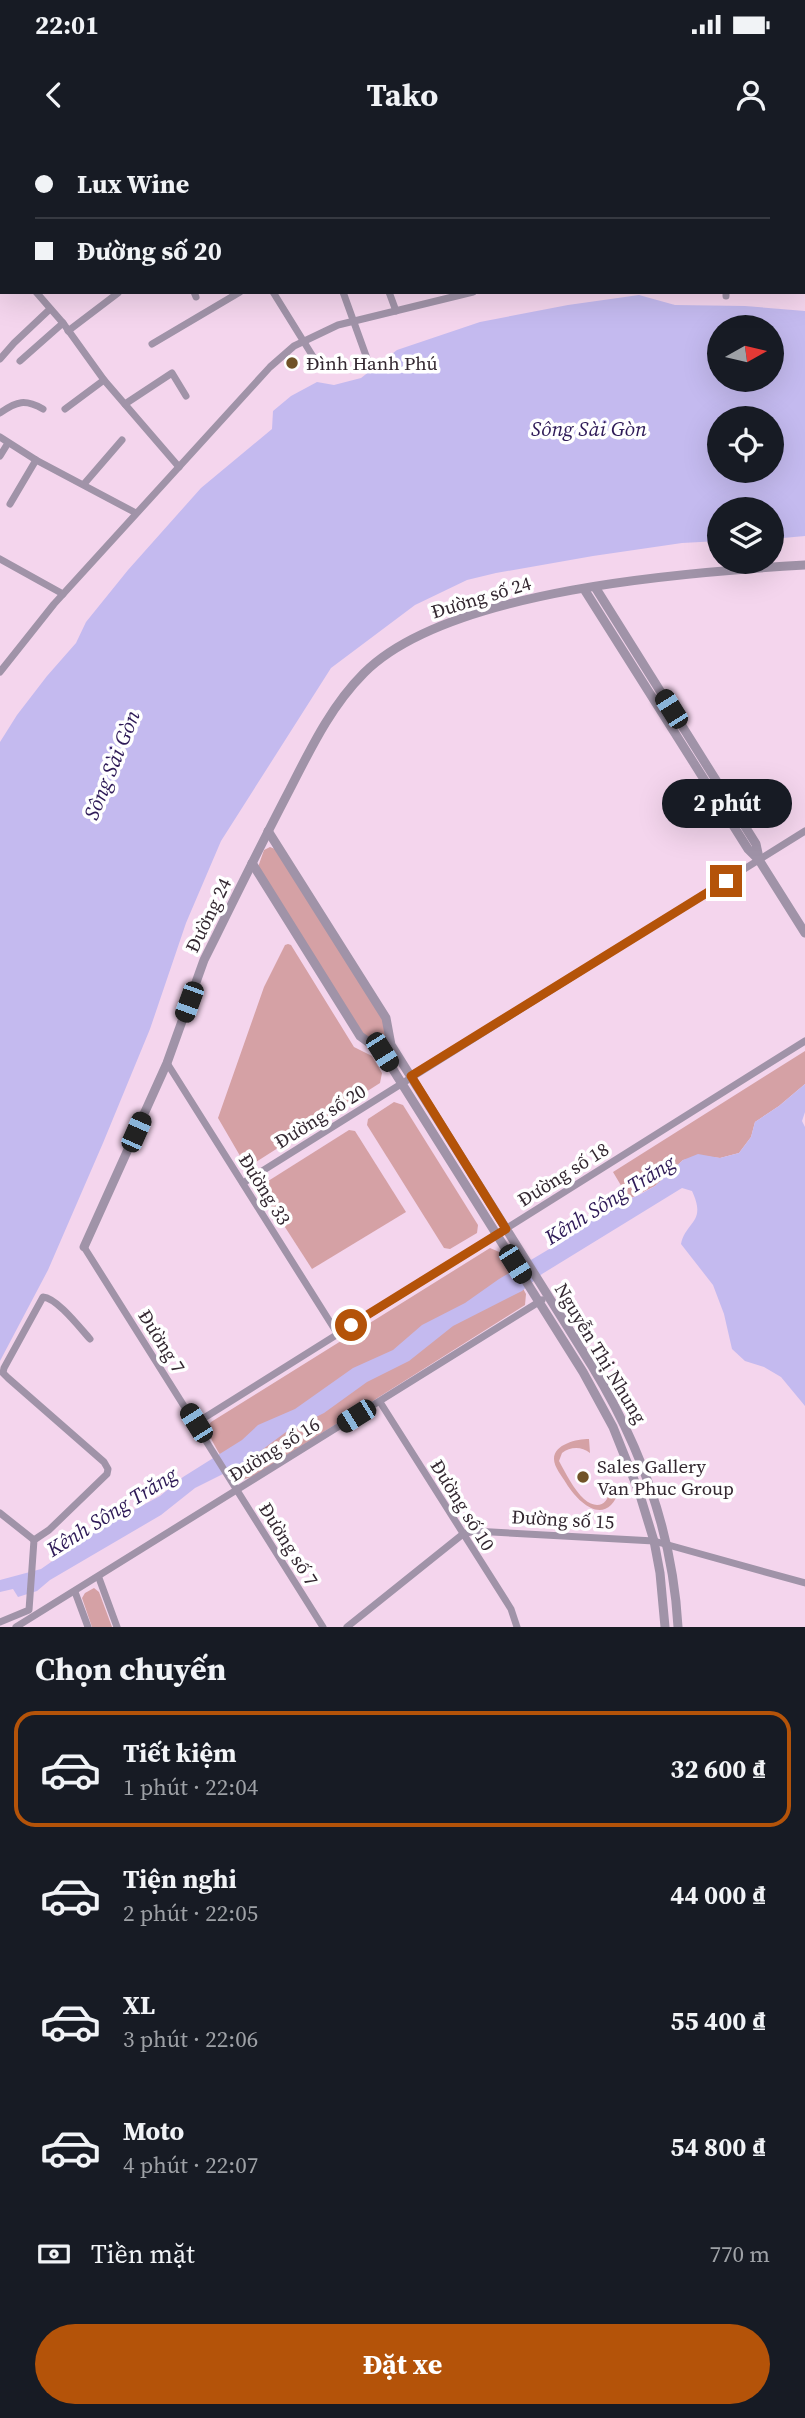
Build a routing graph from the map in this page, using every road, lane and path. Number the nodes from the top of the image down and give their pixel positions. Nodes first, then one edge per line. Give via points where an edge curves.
1 (38, 294) edge
2 (117, 294) edge
3 (237, 294) edge
4 (274, 294) edge
5 (344, 294) edge
6 (390, 294) edge
7 (465, 294) edge
8 (50, 309) junction
9 (396, 311) junction
10 (354, 320) junction
11 (63, 323) junction
12 (68, 331) junction
13 (304, 340) junction
14 (152, 344) dead end
15 (0, 359) edge
16 (20, 361) dead end
17 (317, 363) dead end
18 (369, 364) dead end
19 (104, 380) junction
20 (186, 396) dead end
21 (125, 404) junction
22 (43, 409) dead end
23 (65, 409) dead end
24 (0, 413) edge
25 (0, 437) edge
26 (122, 440) dead end
27 (8, 443) junction
28 (0, 456) edge
29 (36, 460) junction
30 (179, 467) junction
31 (85, 484) junction
32 (10, 504) dead end
33 (136, 513) junction
34 (0, 559) edge
35 (805, 565) edge
36 (595, 587) junction
37 (584, 589) junction
38 (63, 594) junction
39 (0, 672) edge
40 (268, 831) junction
41 (805, 831) edge
42 (759, 860) junction
43 (252, 863) junction
44 (805, 933) edge
45 (805, 1041) edge
46 (167, 1063) junction
47 (411, 1076) junction
48 (401, 1083) junction
49 (243, 1183) junction
50 (506, 1229) junction
51 (497, 1235) junction
52 (84, 1247) joint
53 (548, 1296) junction
54 (538, 1302) junction
55 (337, 1333) junction
56 (90, 1339) dead end
57 (380, 1402) junction
58 (196, 1423) junction
59 (214, 1452) joint
60 (238, 1491) junction
61 (0, 1513) edge
62 (463, 1534) junction
63 (34, 1540) junction
64 (654, 1541) junction
65 (666, 1543) junction
66 (99, 1578) junction
67 (805, 1583) edge
68 (75, 1592) junction
69 (0, 1622) edge
70 (16, 1627) edge
71 (88, 1627) edge
72 (117, 1627) edge
73 (323, 1627) edge
74 (347, 1627) edge
75 (517, 1627) edge
76 (665, 1627) edge
77 (678, 1627) edge

1 - 8 street
2 - 12 street
3 - 14 street
4 - 13 street
5 - 10 street
6 - 9 street
7 - 9 street
8 - 11 street
8 - 15 street
9 - 10 street
10 - 13 street
10 - 18 street
11 - 12 street
11 - 16 street
12 - 19 street
13 - 17 street
13 - 30 street via 270,367
19 - 21 street
19 - 23 street
20 - 21 street via 172,373
21 - 30 street
22 - 24 street via 17,401
25 - 27 street
26 - 31 street
27 - 28 street
27 - 29 street
29 - 31 street
29 - 32 street
30 - 33 street
31 - 33 street
33 - 38 street
34 - 38 street
35 - 36 street, Đường số 24
36 - 37 street, Đường số 24
36 - 42 street via 755,844
37 - 40 street, Đường số 24 via 468,617 384,655 347,692 324,724
37 - 42 street
38 - 39 street
40 - 43 street, Đường 24
40 - 47 street, Nguyễn Thị Nhung via 386,1018 391,1045
41 - 42 street, Đường số 20
42 - 44 street
42 - 47 street, Đường số 20
43 - 46 street, Đường 24 via 204,960
43 - 48 street, Nguyễn Thị Nhung via 360,1036 382,1052
45 - 50 street, Đường số 18
46 - 49 street, Đường 33
46 - 52 street, Đường 24
47 - 48 street, Đường số 20
47 - 50 street, Nguyễn Thị Nhung
48 - 49 street, Đường số 20
48 - 51 street, Nguyễn Thị Nhung
49 - 55 street, Đường 33
50 - 51 street, Đường số 18
50 - 53 street, Nguyễn Thị Nhung
51 - 54 street, Nguyễn Thị Nhung
51 - 55 street, Đường số 18
52 - 58 street, Đường 7
53 - 54 street, Đường số 16
53 - 65 street, Nguyễn Thị Nhung via 620,1414 643,1465
54 - 57 street, Đường số 16
54 - 64 street, Nguyễn Thị Nhung via 613,1427
55 - 58 street, Đường số 18
56 - 63 street via 43,1297 4,1368 8,1378 108,1469
57 - 60 street, Đường số 16
57 - 62 street, Đường số 10
58 - 59 street, Đường 7
59 - 60 street, Đường số 7
60 - 66 street, Đường số 16
60 - 73 street, Đường số 7
61 - 63 street
62 - 64 street, Đường số 15 via 486,1530
62 - 74 street
62 - 75 street, Đường số 10 via 511,1609
63 - 69 street via 29,1610
64 - 65 street, Đường số 15
64 - 76 street, Nguyễn Thị Nhung
65 - 67 street, Đường số 15
65 - 77 street, Nguyễn Thị Nhung
66 - 68 street, Đường số 16
66 - 72 street
68 - 70 street, Đường số 16
68 - 71 street

